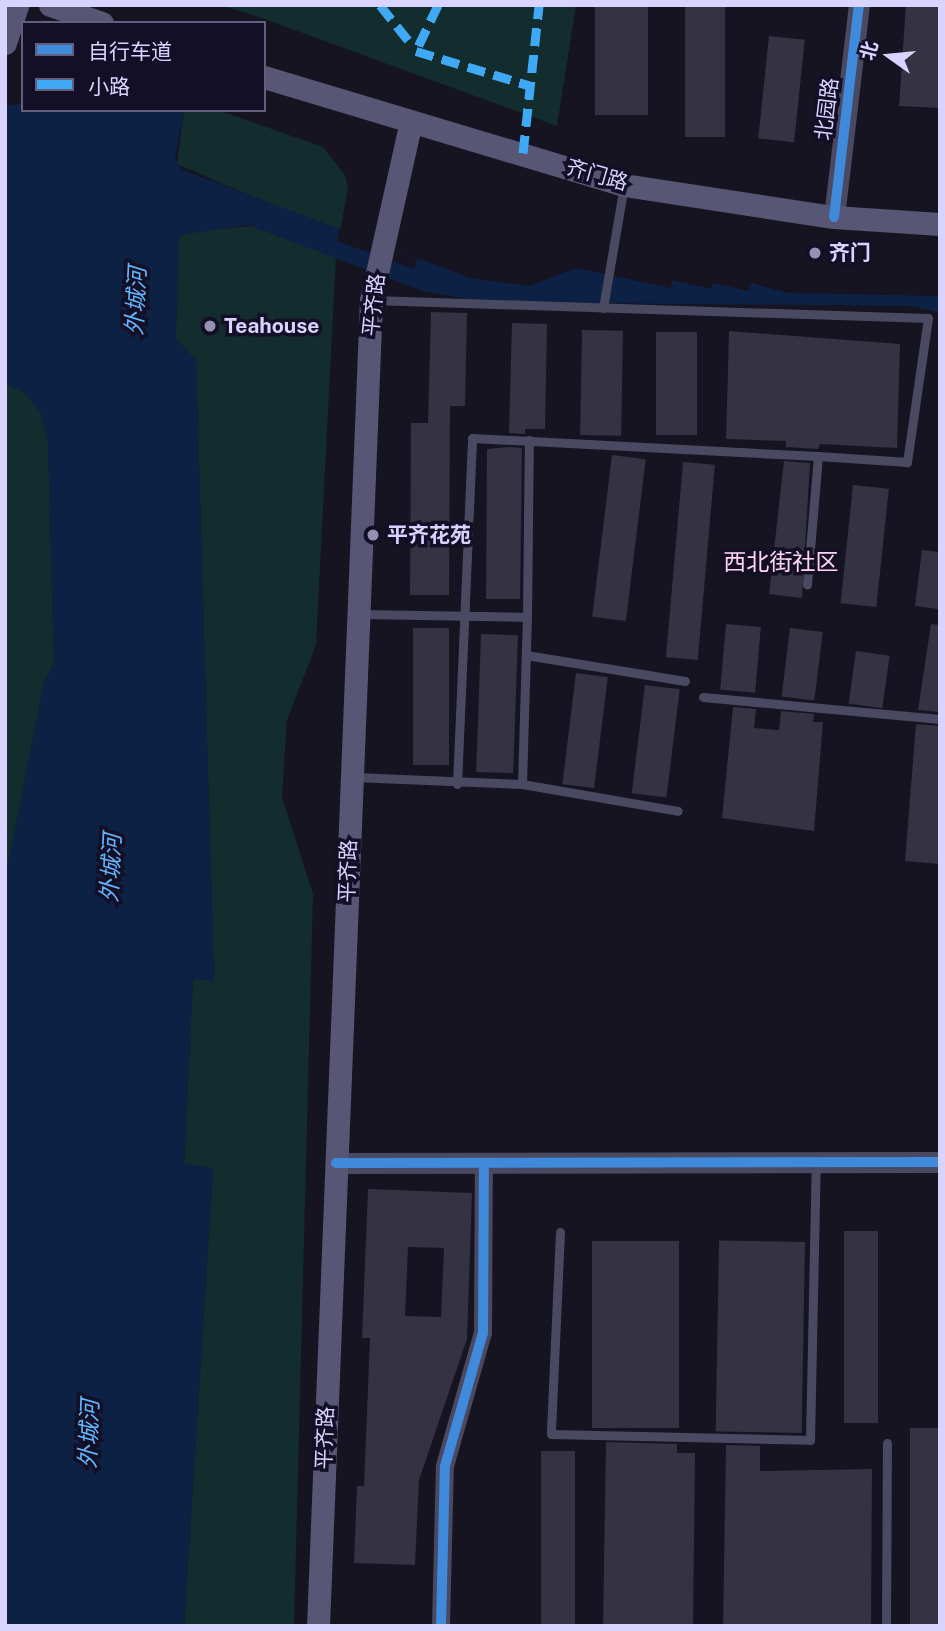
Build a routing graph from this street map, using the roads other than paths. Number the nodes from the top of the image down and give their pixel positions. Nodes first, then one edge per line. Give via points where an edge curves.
1 (17, 5) edge
2 (50, 5) edge
3 (859, 5) edge
4 (96, 21) edge
5 (5, 43) edge
6 (266, 78) edge
7 (411, 121) junction
8 (624, 185) junction
9 (834, 217) junction
10 (940, 224) edge
11 (371, 300) junction
12 (603, 306) junction
13 (529, 440) junction
14 (818, 457) junction
15 (807, 585) dead end
16 (359, 614) junction
17 (464, 616) junction
18 (527, 617) junction
19 (526, 655) junction
20 (685, 681) dead end
21 (703, 697) dead end
22 (940, 719) edge
23 (352, 777) junction
24 (457, 784) junction
25 (522, 784) junction
26 (678, 811) dead end
27 (816, 1162) junction
28 (940, 1162) edge
29 (337, 1163) junction
30 (484, 1163) junction
31 (561, 1232) dead end
32 (887, 1443) dead end
33 (318, 1626) edge
34 (441, 1626) edge
35 (886, 1626) edge

1 - 5 main road
2 - 4 main road
3 - 9 street, 北园路
6 - 7 main road, 齐门路
7 - 8 main road, 齐门路
7 - 11 main road, 平齐路 via 383,229
8 - 9 main road, 齐门路
8 - 12 lane
9 - 10 main road, 齐门路
11 - 12 lane
11 - 16 main road, 平齐路
12 - 14 lane via 928,317 907,462
13 - 14 lane
13 - 17 lane via 472,438
13 - 18 lane
14 - 15 lane
16 - 17 lane
16 - 23 main road, 平齐路
17 - 18 lane
17 - 24 lane
18 - 19 lane
19 - 20 lane
19 - 25 lane
21 - 22 lane
23 - 24 lane
23 - 29 main road, 平齐路
24 - 25 lane
25 - 26 lane
27 - 28 street
27 - 30 street
27 - 31 lane via 810,1440 551,1434
29 - 30 street
29 - 33 main road, 平齐路
30 - 34 street via 483,1333 445,1465
32 - 35 lane

